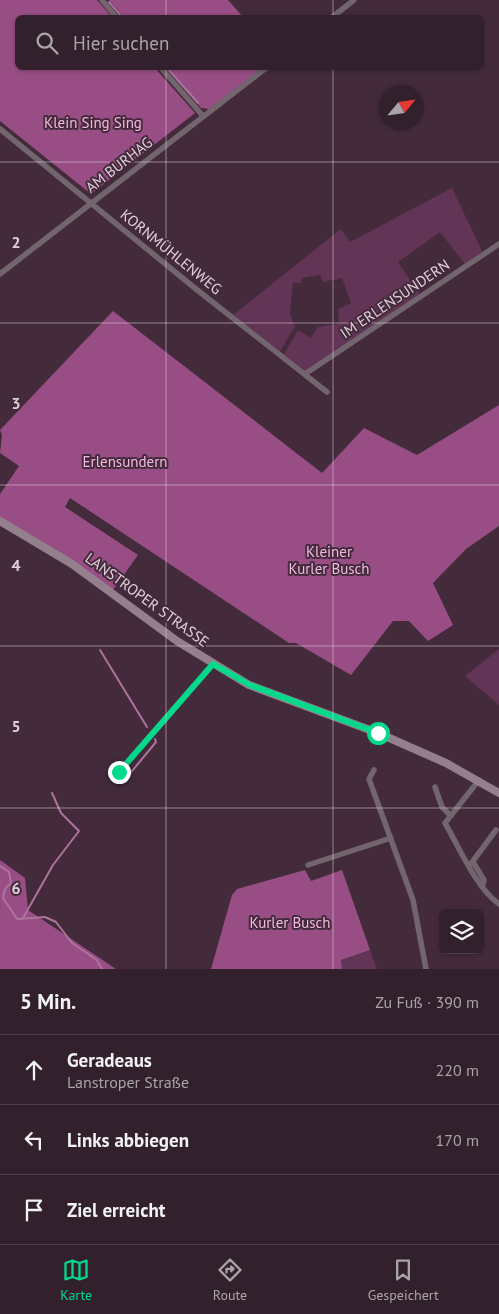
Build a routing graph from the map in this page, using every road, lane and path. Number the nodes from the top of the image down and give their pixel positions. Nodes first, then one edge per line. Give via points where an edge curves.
1 (102, 0) edge
2 (354, 0) edge
3 (114, 15) edge
4 (336, 15) edge
5 (163, 70) edge
6 (263, 70) edge
7 (203, 116) junction
8 (0, 129) edge
9 (91, 204) junction
10 (499, 244) edge
11 (0, 274) edge
12 (305, 374) junction
13 (328, 392) dead end
14 (0, 521) edge
15 (213, 664) junction
16 (374, 770) dead end
17 (119, 772) dead end
18 (479, 780) junction
19 (435, 787) dead end
20 (499, 793) edge
21 (451, 816) junction
22 (496, 830) dead end
23 (391, 838) junction
24 (472, 864) junction
25 (308, 865) dead end
26 (499, 904) edge
27 (426, 969) edge

1 - 3 street
2 - 4 street
5 - 7 street
6 - 7 street, AM BURHAG
7 - 9 street, AM BURHAG
8 - 9 street, KORNMÜHLENWEG
9 - 11 street, AM BURHAG
9 - 12 street, KORNMÜHLENWEG
10 - 12 street, IM ERLENSUNDERN
12 - 13 street, KORNMÜHLENWEG
14 - 15 street, LANSTROPER STRASSE via 72,564 176,641
15 - 17 street
15 - 18 street, LANSTROPER STRASSE via 250,685 446,763
16 - 23 street via 369,779
18 - 20 street, LANSTROPER STRASSE
18 - 21 street
19 - 21 street via 442,807
21 - 24 street via 446,823
22 - 24 street
23 - 25 street
23 - 27 street via 413,900
24 - 26 street via 482,887

